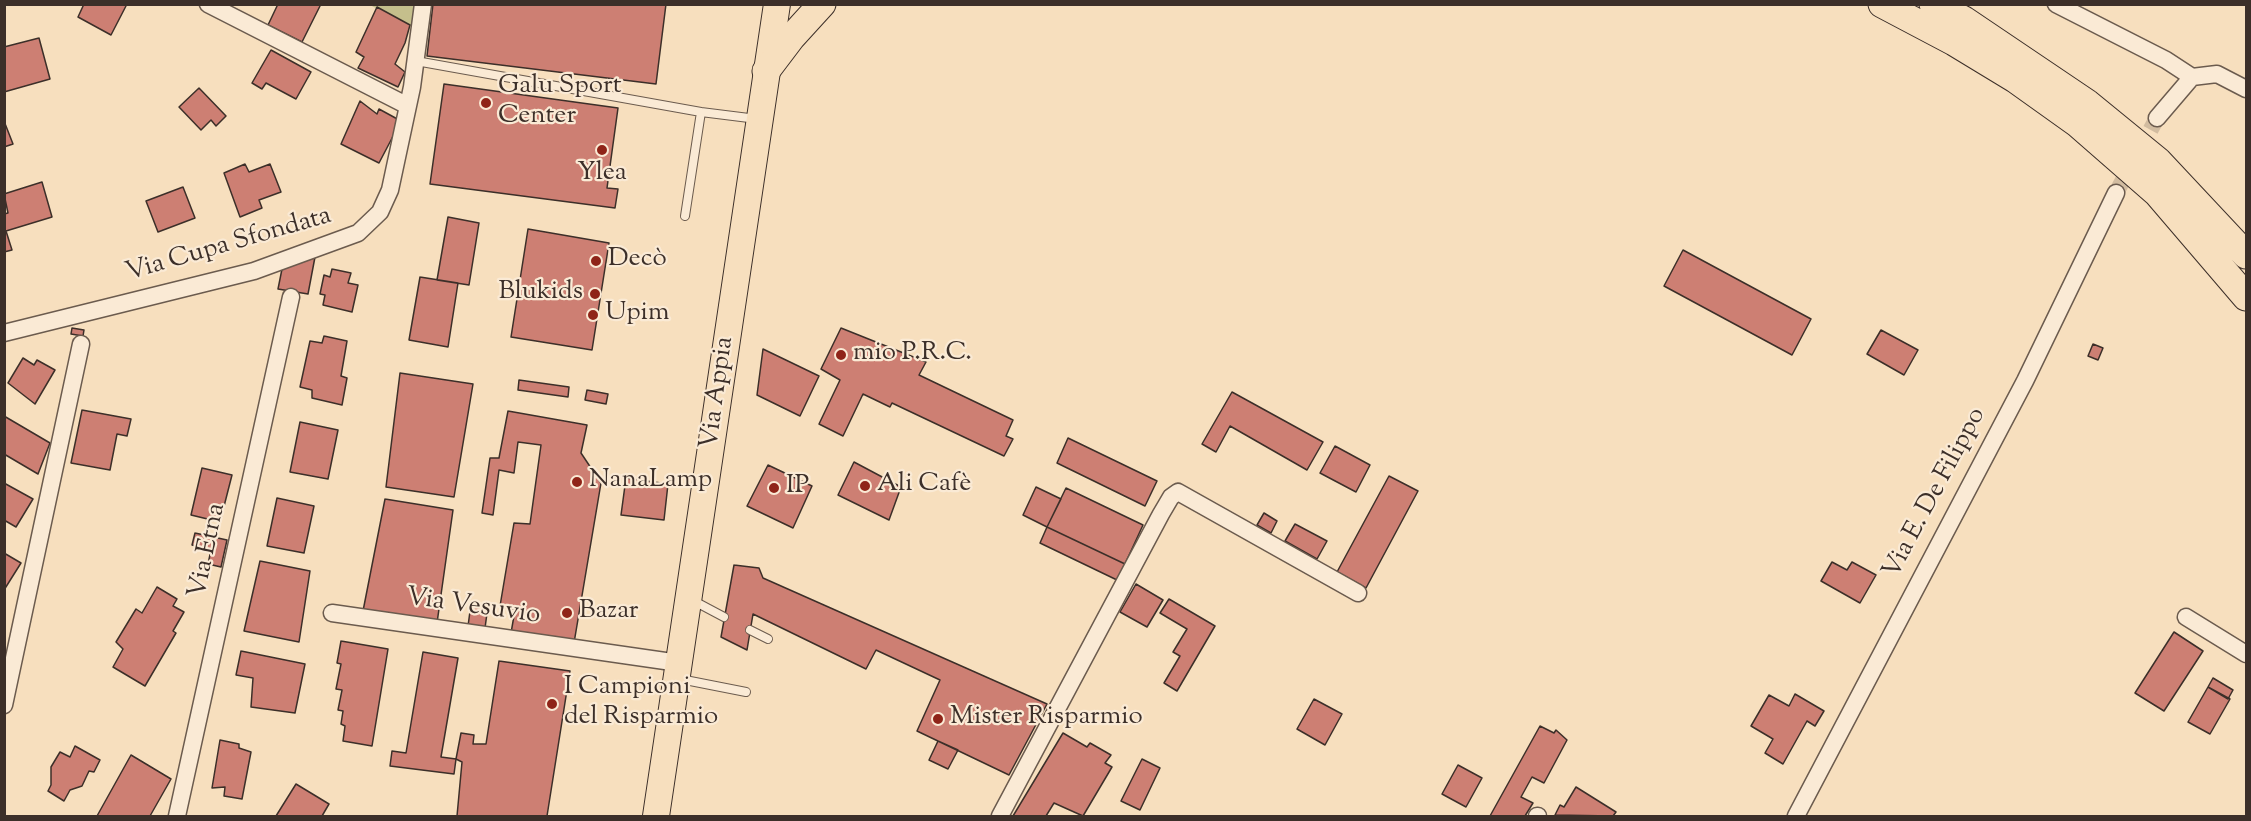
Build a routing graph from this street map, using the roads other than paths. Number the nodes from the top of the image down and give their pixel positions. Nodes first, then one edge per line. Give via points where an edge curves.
1 (208, 4) edge
2 (423, 4) edge
3 (777, 4) edge
4 (822, 4) edge
5 (1882, 4) edge
6 (1933, 4) edge
7 (2056, 4) edge
8 (416, 61) junction
9 (766, 71) junction
10 (2192, 77) junction
11 (2247, 89) edge
12 (408, 106) junction
13 (701, 112) junction
14 (2157, 118) tunnel mouth
15 (759, 119) junction
16 (2116, 193) tunnel mouth
17 (685, 216) dead end
18 (2247, 255) edge
19 (291, 297) dead end
20 (2247, 297) edge
21 (4, 333) edge
22 (81, 344) dead end
23 (1358, 593) dead end
24 (689, 598) junction
25 (332, 614) dead end
26 (724, 617) dead end
27 (2186, 617) dead end
28 (750, 630) dead end
29 (768, 639) dead end
30 (2247, 654) edge
31 (678, 671) junction
32 (746, 692) dead end
33 (5, 697) edge
34 (177, 816) edge
35 (656, 816) edge
36 (1000, 816) edge
37 (1796, 816) edge

1 - 12 street
2 - 8 street, Via Cupa Sfondata
3 - 9 main road, Via Appia
4 - 9 highway
5 - 20 highway via 1980,58 2078,124 2157,193
6 - 18 highway via 1964,20 2086,103 2158,161
7 - 10 street
8 - 12 street, Via Cupa Sfondata
8 - 13 lane
9 - 15 main road, Via Appia
10 - 11 street via 2217,74
10 - 14 street
12 - 21 street, Via Cupa Sfondata via 387,201 358,233 254,271
13 - 15 lane
13 - 17 lane
15 - 24 main road, Via Appia
16 - 37 street, Via E. De Filippo via 2025,381
19 - 34 street, Via Etna
22 - 33 street
23 - 36 street via 1178,492 1171,497 1133,566
24 - 26 lane
24 - 31 main road, Via Appia
25 - 31 street, Via Vesuvio
27 - 30 street
28 - 29 lane
31 - 32 lane
31 - 35 main road, Via Appia

